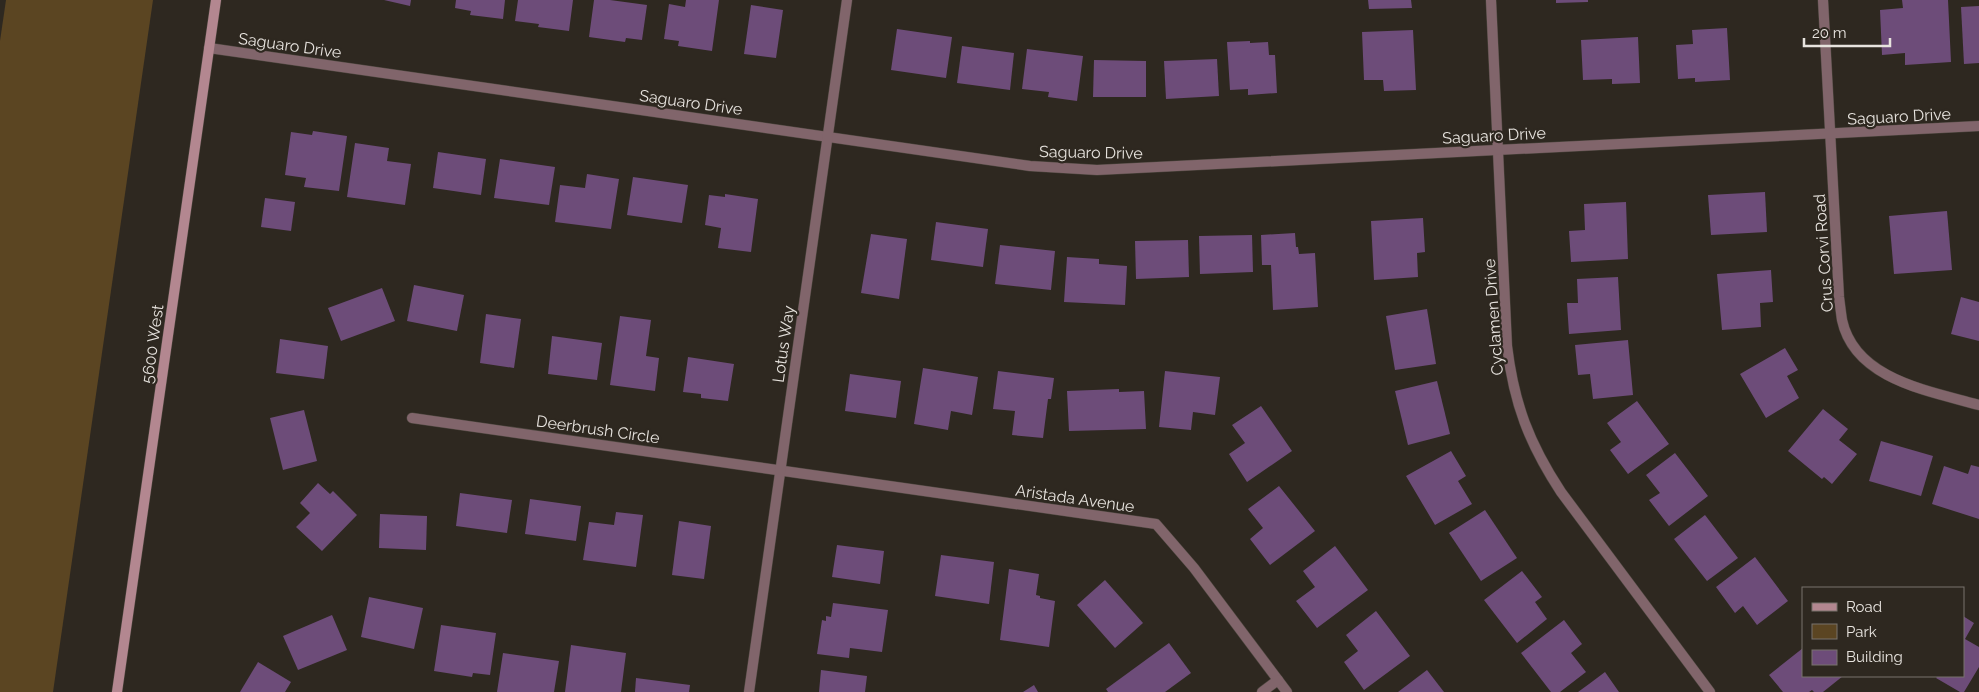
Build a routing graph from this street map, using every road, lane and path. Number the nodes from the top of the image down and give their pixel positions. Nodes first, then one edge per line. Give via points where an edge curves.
1 (216, 0) edge
2 (847, 0) edge
3 (1491, 0) edge
4 (1823, 0) edge
5 (209, 48) junction
6 (1979, 126) edge
7 (1831, 134) junction
8 (828, 136) junction
9 (1498, 149) junction
10 (1979, 405) edge
11 (412, 418) dead end
12 (780, 470) junction
13 (1278, 680) junction
14 (117, 692) edge
15 (749, 692) edge
16 (1262, 692) edge
17 (1287, 692) edge
18 (1710, 692) edge

1 - 5 main road, 5600 West
2 - 8 street, Lotus Way
3 - 9 street, Cyclamen Drive
4 - 7 street, Crus Corvi Road
5 - 8 street, Saguaro Drive
5 - 14 main road, 5600 West
6 - 7 street, Saguaro Drive
7 - 9 street, Saguaro Drive
7 - 10 street, Crus Corvi Road via 1839,297 1842,322 1852,342 1865,360 1894,379
8 - 9 street, Saguaro Drive via 1030,166 1097,170
8 - 12 street, Lotus Way
9 - 18 street, Cyclamen Drive via 1511,376 1529,436 1561,492
11 - 12 street, Deerbrush Circle
12 - 13 street, Aristada Avenue via 1156,524 1194,568
12 - 15 street, Lotus Way
13 - 16 street
13 - 17 street, Aristada Avenue

